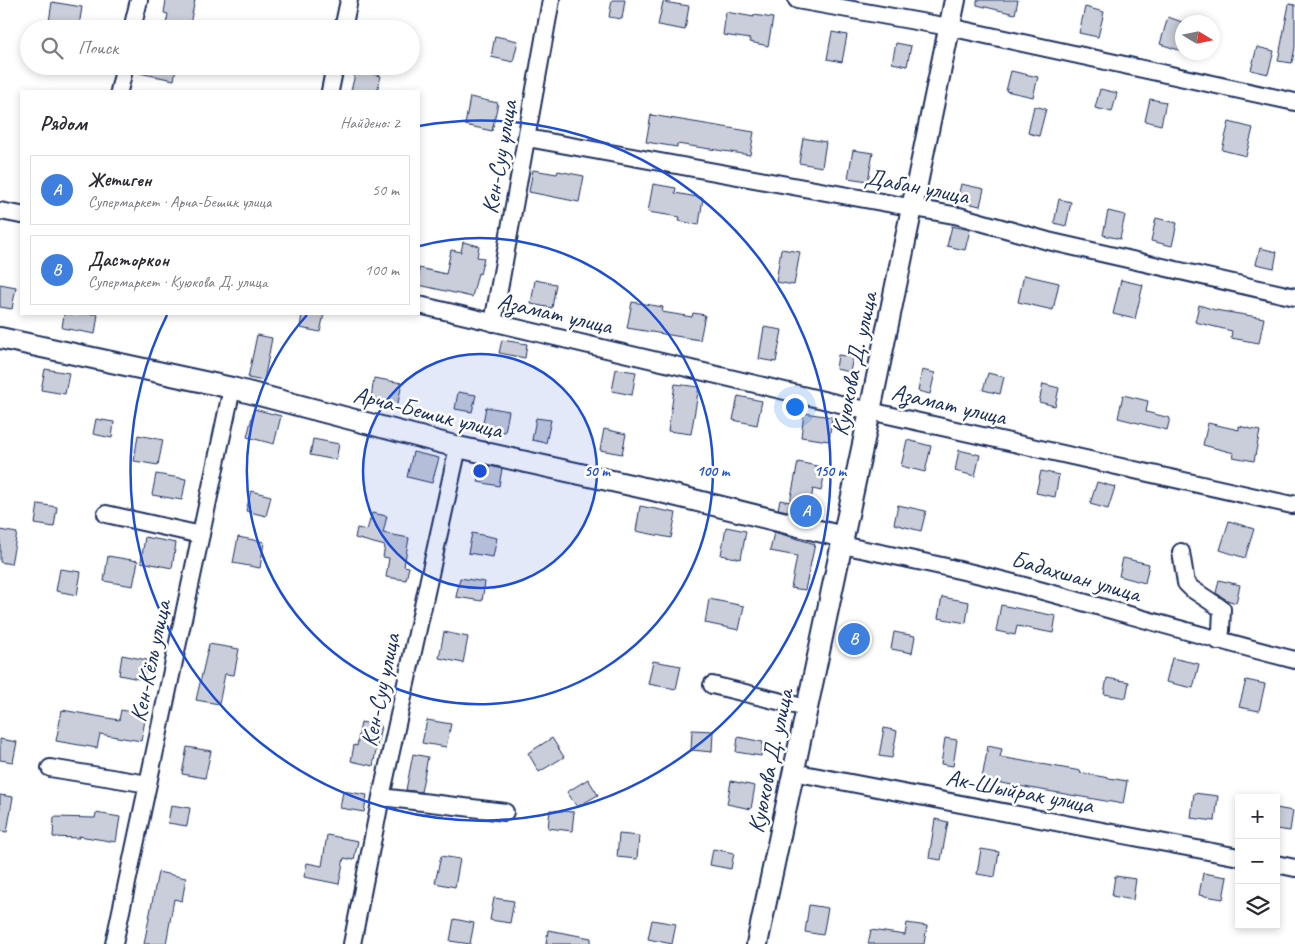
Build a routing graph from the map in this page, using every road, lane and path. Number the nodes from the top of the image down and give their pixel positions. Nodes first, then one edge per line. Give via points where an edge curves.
1 (138, 0) edge
2 (349, 0) edge
3 (551, 0) edge
4 (797, 0) edge
5 (955, 0) edge
6 (134, 20) edge
7 (345, 20) edge
8 (949, 27) junction
9 (123, 75) edge
10 (333, 75) edge
11 (119, 90) edge
12 (330, 90) edge
13 (1295, 102) edge
14 (527, 138) junction
15 (913, 208) junction
16 (0, 211) edge
17 (20, 215) edge
18 (1295, 297) edge
19 (420, 305) edge
20 (493, 323) junction
21 (0, 338) edge
22 (232, 388) junction
23 (870, 411) junction
24 (458, 447) junction
25 (1295, 504) edge
26 (106, 514) dead end
27 (201, 535) junction
28 (843, 541) junction
29 (1182, 552) dead end
30 (1220, 629) junction
31 (1295, 660) edge
32 (712, 685) dead end
33 (807, 708) junction
34 (50, 768) dead end
35 (793, 772) junction
36 (148, 784) junction
37 (381, 797) junction
38 (505, 812) dead end
39 (1235, 856) edge
40 (1280, 865) edge
41 (1295, 868) edge
42 (114, 944) edge
43 (352, 944) edge
44 (757, 944) edge

1 - 6 street
2 - 7 street
3 - 14 street, Кен-Суу улица
4 - 8 street
5 - 8 street, Куюкова Д. улица
8 - 13 street
8 - 15 street, Куюкова Д. улица
9 - 11 street
10 - 12 street
14 - 15 street, Дабан улица
14 - 20 street, Кен-Суу улица
15 - 18 street, Дабан улица via 959,216 1048,241
15 - 23 street, Куюкова Д. улица
16 - 17 street
19 - 20 street, Азамат улица
20 - 23 street, Азамат улица
21 - 22 street, Арча-Бешик улица
22 - 24 street, Арча-Бешик улица
22 - 27 street, Кен-Кёль улица
23 - 25 street, Азамат улица
23 - 28 street, Куюкова Д. улица
24 - 28 street, Арча-Бешик улица via 653,490
24 - 37 street, Кен-Суу улица
26 - 27 street
27 - 36 street, Кен-Кёль улица
28 - 30 street, Бадахшан улица
28 - 33 street, Куюкова Д. улица
29 - 30 street via 1186,583 1222,609
30 - 31 street, Бадахшан улица
32 - 33 street
33 - 35 street, Куюкова Д. улица
34 - 36 street
35 - 39 street, Ак-Шыйрак улица
35 - 44 street, Куюкова Д. улица
36 - 42 street, Кен-Кёль улица
37 - 38 street
37 - 43 street, Кен-Суу улица
40 - 41 street

